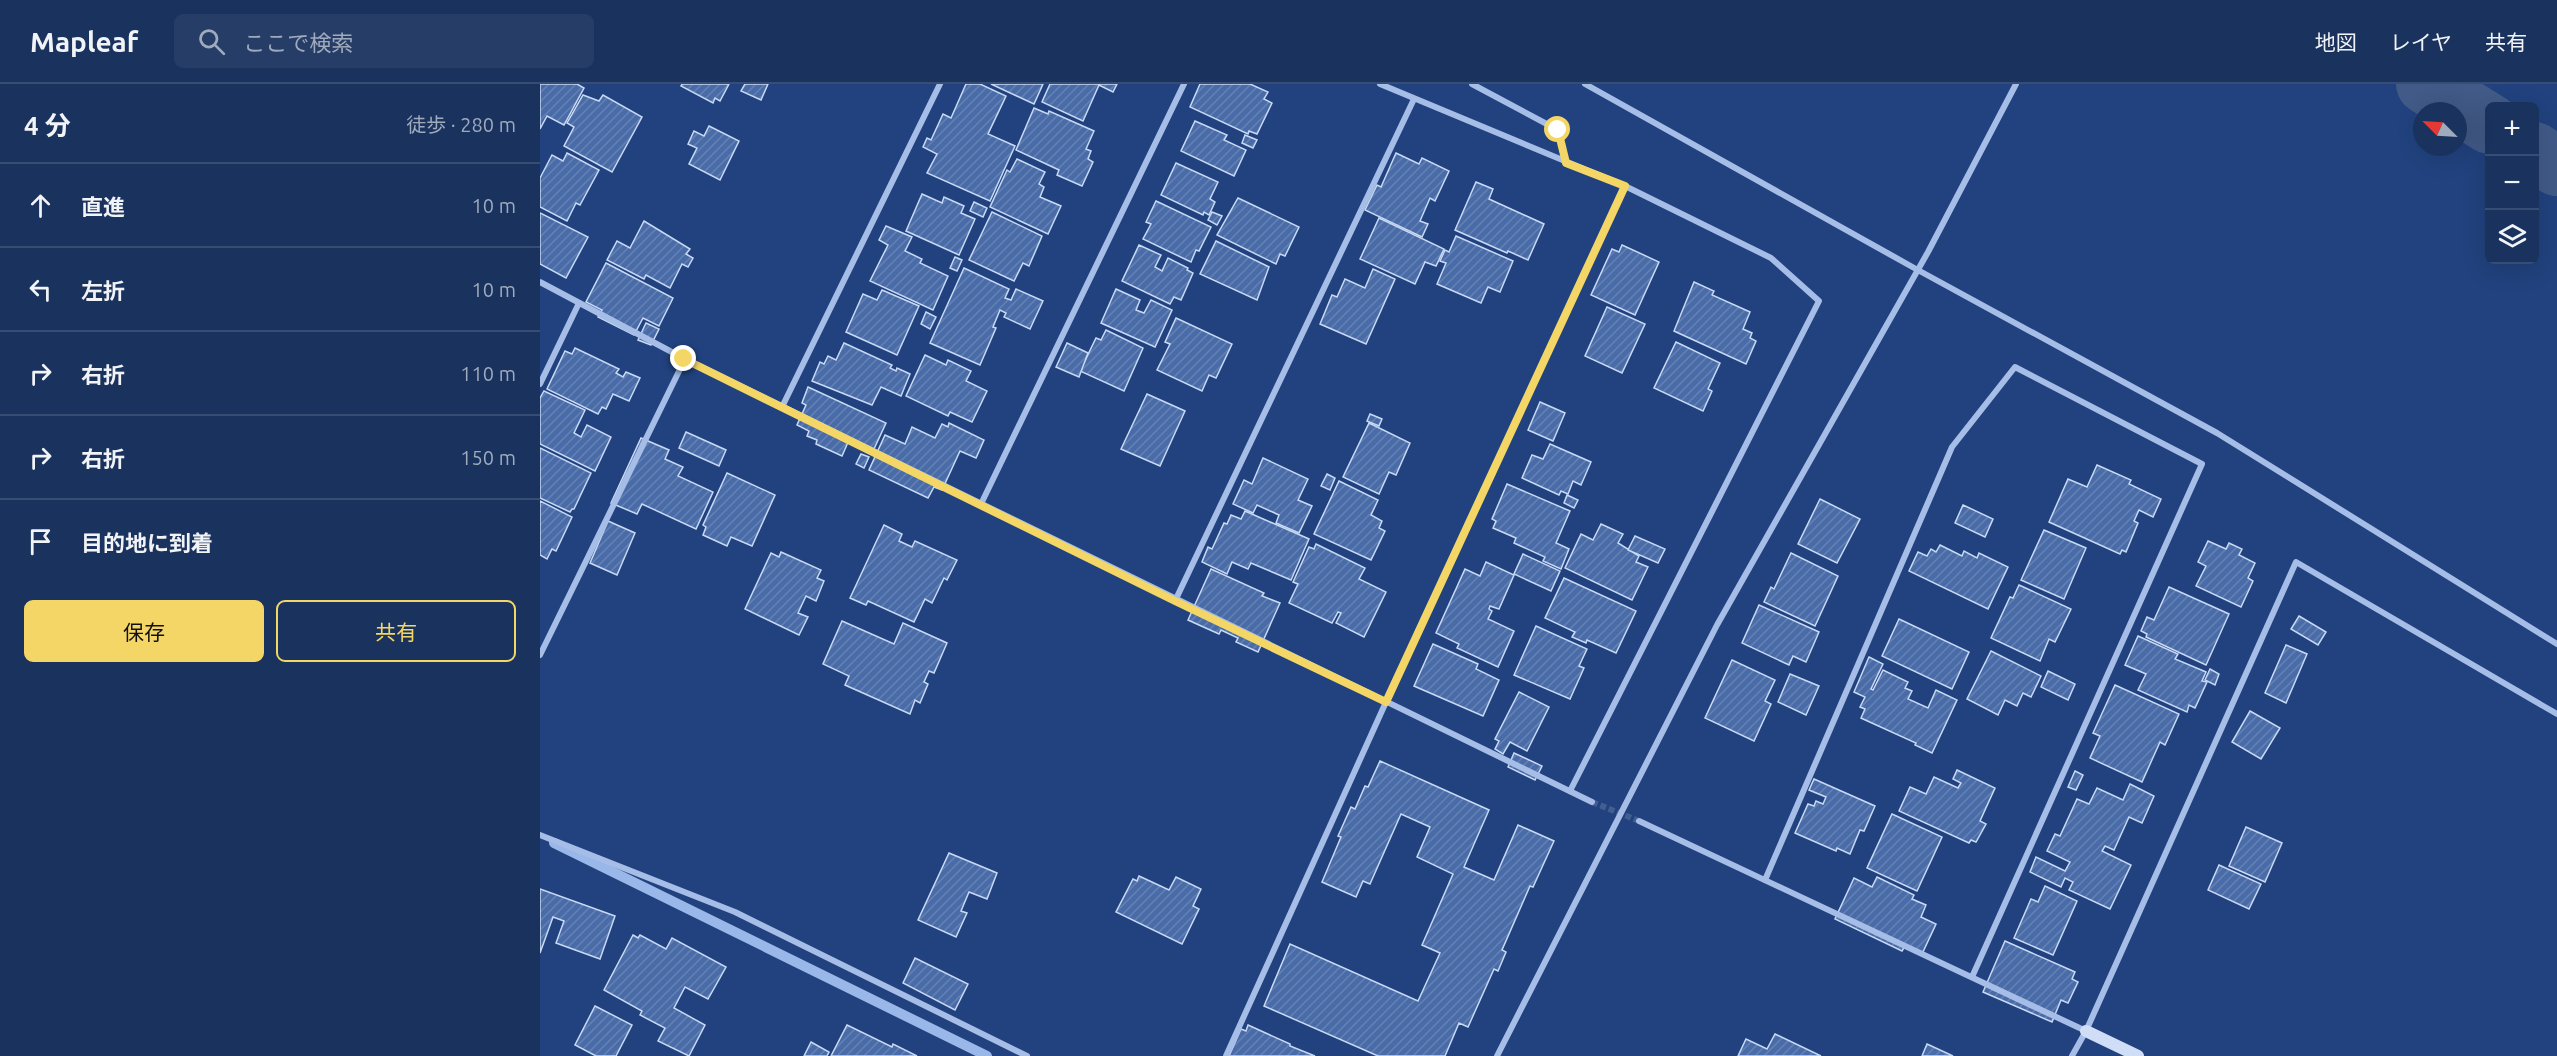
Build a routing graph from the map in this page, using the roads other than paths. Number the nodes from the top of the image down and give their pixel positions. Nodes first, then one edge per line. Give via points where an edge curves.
1 (940, 84) edge
2 (1184, 84) edge
3 (1380, 84) edge
4 (1472, 84) edge
5 (1586, 84) edge
6 (2016, 84) edge
7 (1414, 99) junction
8 (1566, 163) junction
9 (1625, 186) junction
10 (1916, 269) junction
11 (540, 282) edge
12 (579, 303) junction
13 (684, 359) junction
14 (540, 384) edge
15 (782, 407) junction
16 (981, 504) junction
17 (1175, 601) junction
18 (2557, 644) edge
19 (540, 655) edge
20 (1386, 702) junction
21 (2557, 714) edge
22 (1570, 792) junction
23 (1592, 802) tunnel mouth
24 (1639, 821) tunnel mouth
25 (540, 835) edge
26 (1765, 880) junction
27 (1972, 977) junction
28 (2086, 1031) junction
29 (1027, 1056) edge
30 (1226, 1056) edge
31 (1497, 1056) edge
32 (2072, 1056) edge
33 (2138, 1056) edge

1 - 15 street
2 - 16 street
3 - 7 street
4 - 8 street via 1558,130
5 - 10 street
6 - 10 street
7 - 8 street
7 - 17 street
8 - 9 street
9 - 20 street
9 - 22 street via 1771,258 1819,302
10 - 18 street via 2217,433
10 - 31 street via 1717,625
11 - 12 street
12 - 13 street
12 - 14 street
13 - 15 street
13 - 19 street
15 - 16 street
16 - 17 street
17 - 20 street
20 - 22 street
20 - 30 street
21 - 28 street via 2296,562
22 - 23 street
24 - 26 street
25 - 29 street via 735,912
26 - 27 street
26 - 27 street via 1952,447 2015,367 2202,465
27 - 28 street
28 - 32 street
28 - 33 street

